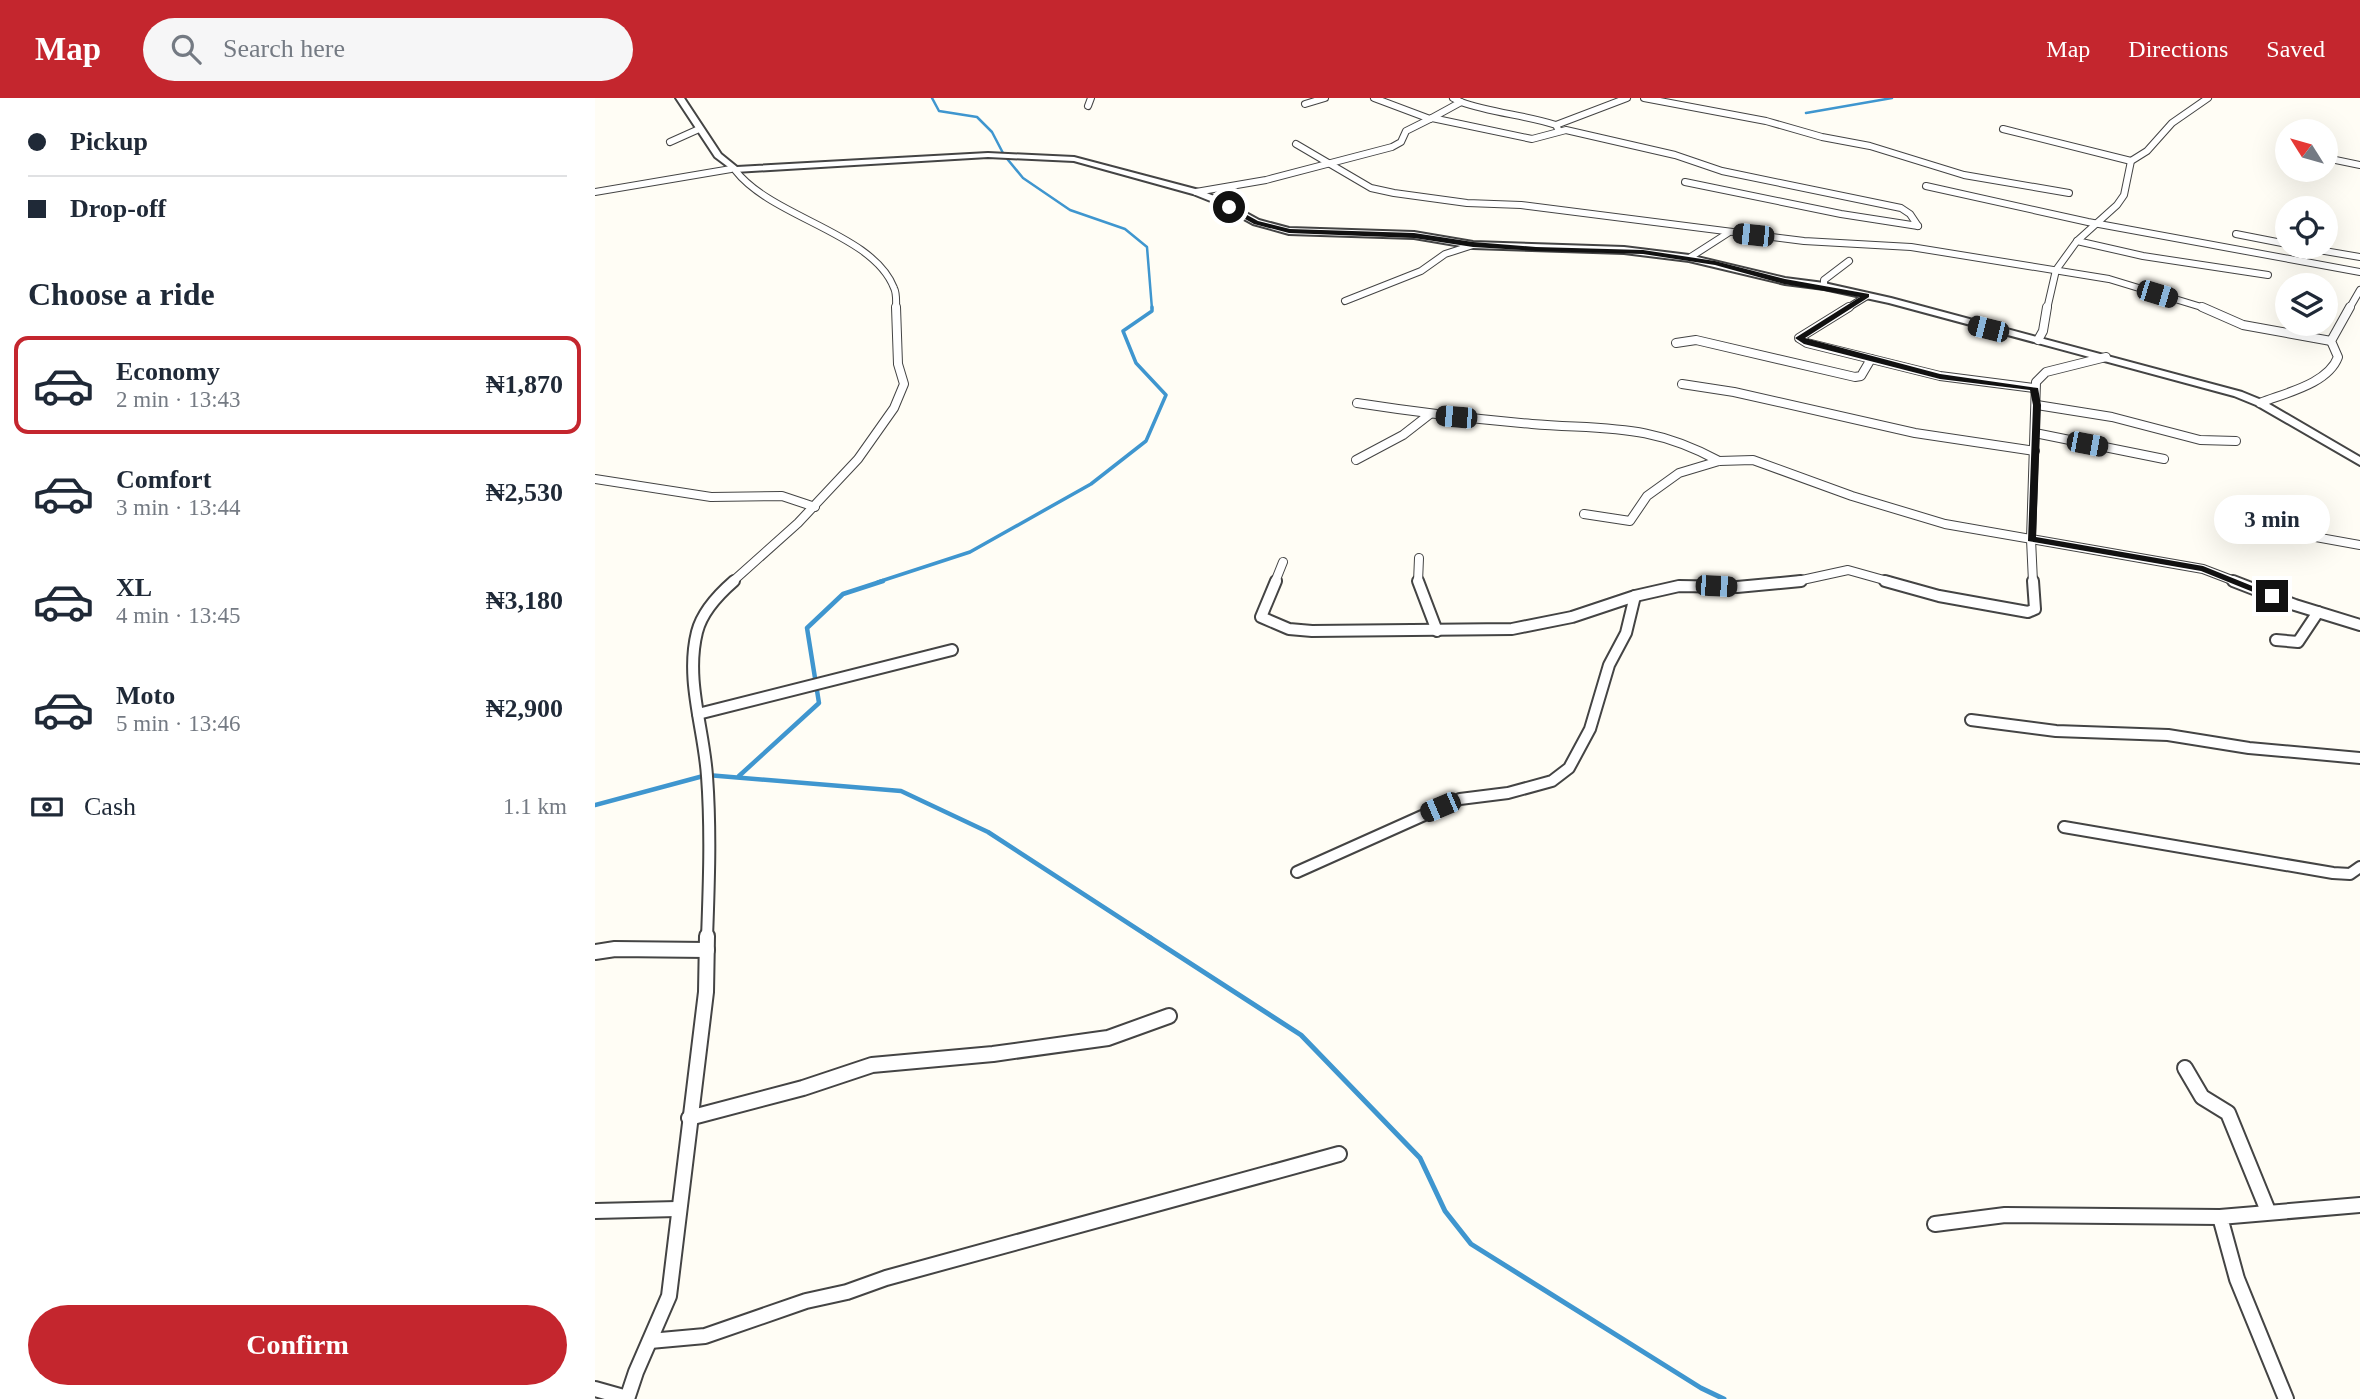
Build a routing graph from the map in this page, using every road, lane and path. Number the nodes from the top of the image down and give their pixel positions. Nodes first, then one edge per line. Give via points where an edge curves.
1 (680, 98) edge
2 (1091, 98) edge
3 (1325, 98) edge
4 (1374, 98) edge
5 (1453, 98) edge
6 (1627, 98) edge
7 (1644, 98) edge
8 (2208, 98) edge
9 (1461, 102) junction
10 (1305, 104) dead end
11 (1088, 106) dead end
12 (1430, 119) junction
13 (1558, 128) junction
14 (699, 129) junction
15 (2003, 129) dead end
16 (670, 142) dead end
17 (1296, 144) dead end
18 (2131, 160) junction
19 (2338, 160) edge
20 (1330, 164) junction
21 (2360, 165) edge
22 (733, 169) junction
23 (1685, 182) dead end
24 (1926, 186) dead end
25 (595, 192) edge
26 (1196, 192) junction
27 (2069, 193) dead end
28 (2093, 224) junction
29 (1728, 233) junction
30 (2236, 234) dead end
31 (2077, 241) junction
32 (2275, 242) edge
33 (1473, 244) junction
34 (2338, 253) edge
35 (2360, 257) edge
36 (1689, 258) junction
37 (1849, 261) dead end
38 (2056, 270) junction
39 (2360, 272) edge
40 (2268, 275) dead end
41 (1823, 286) junction
42 (2360, 290) edge
43 (1867, 296) junction
44 (1345, 301) dead end
45 (2038, 340) junction
46 (2331, 341) junction
47 (1676, 343) dead end
48 (2106, 357) junction
49 (1871, 359) junction
50 (1682, 384) dead end
51 (2034, 388) junction
52 (1357, 403) dead end
53 (2260, 403) junction
54 (2037, 405) junction
55 (1430, 414) junction
56 (2035, 433) junction
57 (2236, 441) dead end
58 (2035, 451) junction
59 (2164, 459) dead end
60 (1356, 460) dead end
61 (1719, 461) junction
62 (2360, 462) edge
63 (595, 480) edge
64 (815, 507) junction
65 (1584, 514) dead end
66 (2243, 524) dead end
67 (2031, 539) junction
68 (2360, 545) edge
69 (1419, 558) dead end
70 (1283, 562) dead end
71 (1635, 596) junction
72 (2318, 612) junction
73 (2360, 625) edge
74 (1437, 631) junction
75 (2276, 640) dead end
76 (952, 650) dead end
77 (698, 714) junction
78 (1971, 720) dead end
79 (2360, 758) edge
80 (2064, 827) dead end
81 (2360, 867) edge
82 (1297, 872) dead end
83 (707, 950) junction
84 (595, 953) edge
85 (1169, 1016) dead end
86 (2185, 1068) dead end
87 (689, 1118) junction
88 (1339, 1154) dead end
89 (2360, 1205) edge
90 (677, 1209) junction
91 (595, 1211) edge
92 (2268, 1211) junction
93 (2220, 1217) junction
94 (1935, 1224) dead end
95 (650, 1341) junction
96 (595, 1389) edge
97 (627, 1398) edge
98 (2286, 1399) edge

1 - 14 street
2 - 11 street
3 - 10 street
4 - 12 street
5 - 9 street
6 - 13 street
7 - 27 street via 1870,146 1964,175
8 - 18 street via 2166,128 2146,153
9 - 12 street
9 - 13 street via 1525,115
12 - 13 street via 1532,139 1541,139
12 - 20 street via 1406,131 1392,147
13 - 23 street via 1656,150 1722,171 1901,208 1918,226
14 - 16 street
14 - 22 street
15 - 18 street
17 - 20 street
18 - 28 street via 2124,195
19 - 21 street
20 - 26 street
20 - 29 street via 1371,188 1394,193
22 - 25 street
22 - 26 street via 1017,155 1078,160
22 - 64 street via 745,183 785,209 861,250 882,268 895,289 898,364 904,384 894,408 859,459
24 - 28 street
26 - 33 street via 1256,222 1289,231 1414,236
28 - 31 street
28 - 39 street
29 - 36 street
29 - 38 street via 1911,247
30 - 32 street
31 - 38 street
31 - 40 street
33 - 36 street via 1625,250
33 - 44 street via 1445,254 1421,271
34 - 35 street
36 - 41 street via 1784,282
37 - 41 street via 1823,280
38 - 45 street
38 - 46 street via 2109,279 2211,310 2243,325
41 - 43 street
42 - 46 street
43 - 45 street
43 - 49 street via 1799,338
45 - 48 street
46 - 53 street via 2338,357 2333,369
47 - 49 street via 1696,340 1855,377 1861,376
48 - 51 street via 2046,372
48 - 53 street
49 - 51 street via 1940,376
50 - 58 street via 1915,433
51 - 54 street
52 - 55 street
53 - 62 street
54 - 56 street
54 - 57 street via 2135,422 2200,440
55 - 60 street via 1403,435
55 - 61 street via 1626,428 1696,448
56 - 58 street
56 - 59 street
58 - 67 street
61 - 65 street via 1679,473 1647,496 1630,521
61 - 67 street via 1753,460 1945,524
63 - 64 street via 711,497 782,496
64 - 77 street via 732,580 705,613 695,645
66 - 68 street
67 - 71 street via 2035,609 2028,612 1939,596 1848,570 1790,583 1679,586
67 - 72 street via 2203,569
69 - 74 street via 1418,582
70 - 74 street via 1261,612 1261,617 1276,625 1312,631
71 - 74 street via 1572,617 1512,629
71 - 82 street via 1626,633 1594,706 1590,729 1569,768 1552,781 1460,799
72 - 73 street
72 - 75 street via 2298,642
76 - 77 street
77 - 83 street via 707,775
78 - 79 street via 2056,731 2168,735
80 - 81 street via 2333,873 2350,874
83 - 84 street
83 - 87 street
85 - 87 street via 1108,1038 872,1065
86 - 92 street via 2202,1097 2228,1113
87 - 90 street
88 - 95 street via 886,1278 705,1336
89 - 92 street
90 - 91 street
90 - 95 street via 669,1296
92 - 93 street
93 - 94 street via 2005,1215
93 - 98 street via 2237,1279
95 - 97 street via 633,1373
96 - 97 street

